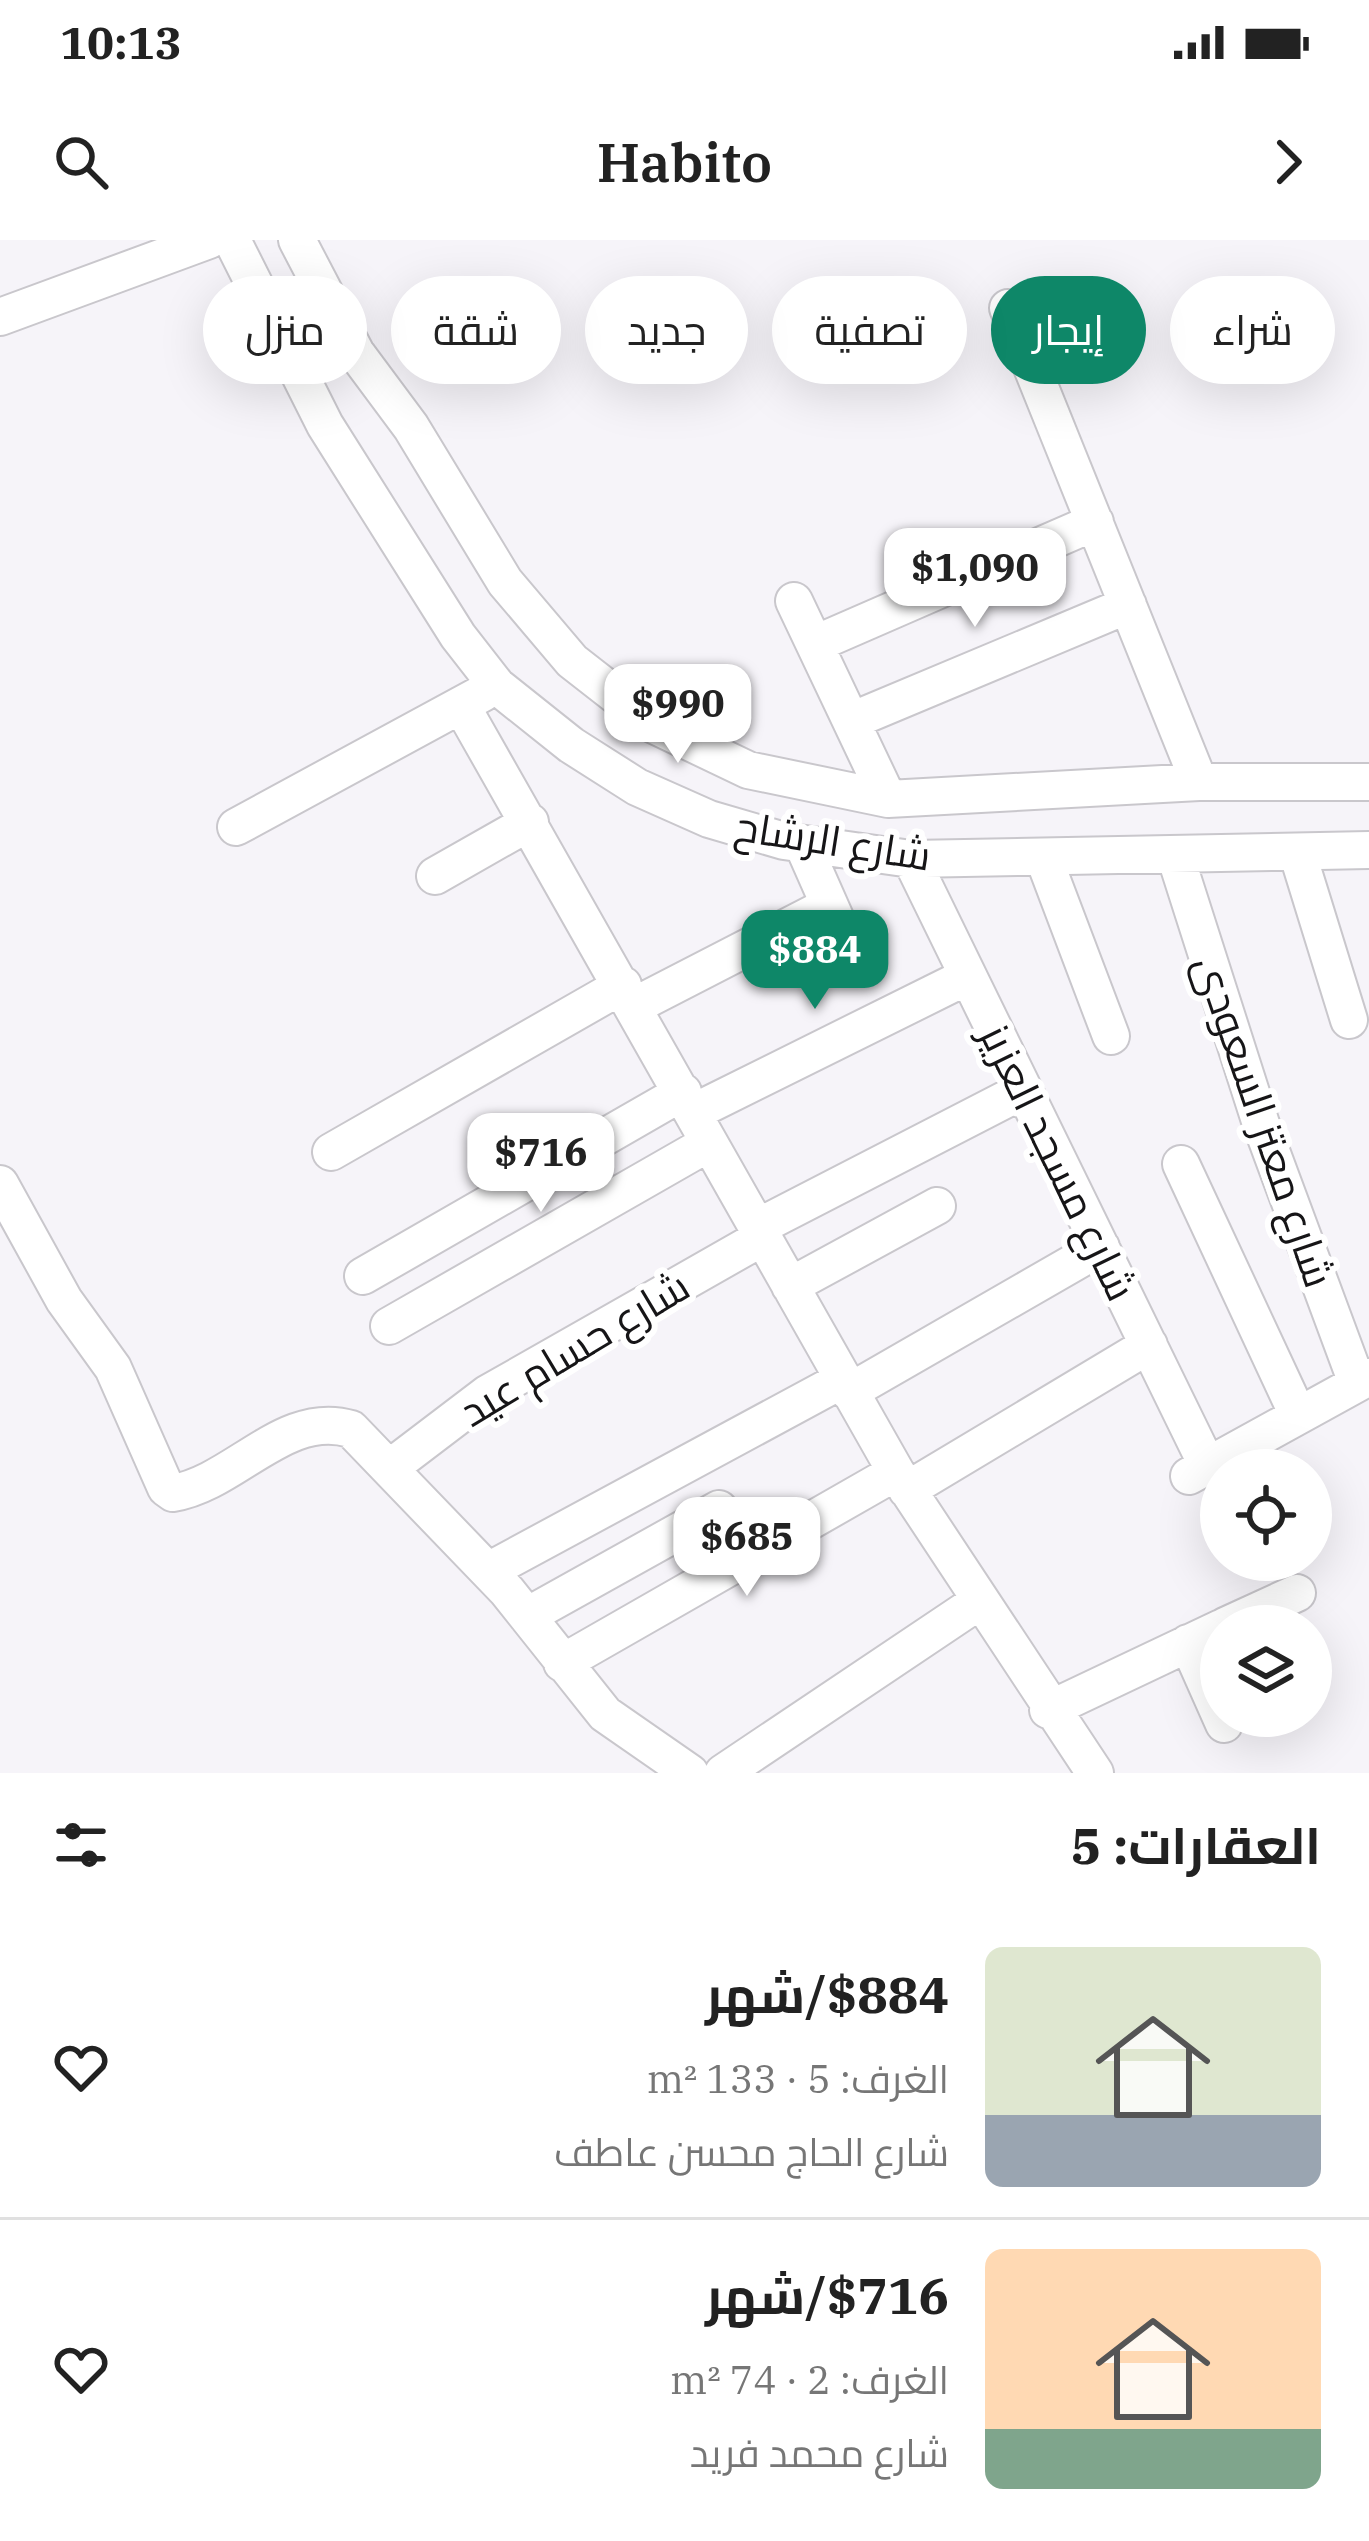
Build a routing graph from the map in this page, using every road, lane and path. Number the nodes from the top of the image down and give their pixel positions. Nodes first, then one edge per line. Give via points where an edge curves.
1 (297, 240) edge
2 (230, 241) edge
3 (0, 317) edge
4 (1040, 384) edge
5 (1095, 522) junction
6 (794, 601) dead end
7 (1128, 605) junction
8 (815, 644) junction
9 (496, 686) junction
10 (461, 705) junction
11 (851, 722) junction
12 (1199, 782) junction
13 (1369, 782) edge
14 (888, 799) junction
15 (793, 820) junction
16 (530, 822) junction
17 (236, 827) dead end
18 (1369, 850) edge
19 (1298, 855) junction
20 (1176, 858) junction
21 (1044, 859) junction
22 (911, 860) junction
23 (436, 876) dead end
24 (828, 906) junction
25 (856, 965) dead end
26 (968, 976) junction
27 (628, 995) junction
28 (1348, 1020) dead end
29 (1111, 1036) dead end
30 (1024, 1090) junction
31 (695, 1116) junction
32 (331, 1152) dead end
33 (1181, 1164) dead end
34 (0, 1184) edge
35 (938, 1206) dead end
36 (761, 1232) junction
37 (1101, 1247) junction
38 (363, 1276) dead end
39 (790, 1286) junction
40 (389, 1326) dead end
41 (1149, 1345) junction
42 (1363, 1380) edge
43 (846, 1386) junction
44 (1297, 1413) junction
45 (391, 1467) junction
46 (902, 1481) junction
47 (719, 1510) dead end
48 (488, 1571) junction
49 (1297, 1593) dead end
50 (978, 1602) junction
51 (1271, 1605) edge
52 (527, 1616) junction
53 (1200, 1638) edge
54 (562, 1663) junction
55 (1048, 1710) junction
56 (690, 1773) edge
57 (723, 1773) edge
58 (1095, 1773) edge

1 - 15 street, شارع الرشاح via 356,352 505,582 572,662 654,725 748,770
2 - 3 street
2 - 9 street, شارع الرشاح via 325,425
4 - 5 street
5 - 7 street
5 - 8 street
6 - 8 street
7 - 11 street
7 - 12 street
8 - 11 street
9 - 10 street
9 - 15 street, شارع الرشاح via 637,787 709,819
10 - 16 street
10 - 17 street
11 - 14 street
12 - 13 street, شارع الرشاح
12 - 14 street, شارع الرشاح
14 - 15 street, شارع الرشاح
15 - 22 street, شارع الرشاح
15 - 24 street
16 - 23 street
16 - 27 street
18 - 19 street, شارع الرشاح
19 - 20 street, شارع الرشاح
19 - 28 street
20 - 21 street, شارع الرشاح
20 - 42 street, شارع معتز السعودى via 1261,1124
21 - 22 street, شارع الرشاح
21 - 29 street
22 - 26 street, شارع مسجد العزيز
24 - 25 street
24 - 27 street
26 - 30 street, شارع مسجد العزيز
26 - 31 street
27 - 31 street
27 - 32 street
30 - 36 street, شارع حسام عيد
30 - 37 street, شارع مسجد العزيز
31 - 36 street
31 - 38 street
31 - 40 street
33 - 44 street
34 - 45 street via 64,1300 113,1368 173,1493 310,1426 332,1423 351,1429
35 - 39 street
36 - 39 street
36 - 45 street, شارع حسام عيد via 487,1394
37 - 41 street, شارع مسجد العزيز
37 - 43 street
39 - 43 street
41 - 44 street, شارع مسجد العزيز via 1198,1470
41 - 46 street
42 - 44 street
43 - 46 street
43 - 48 street
45 - 48 street
46 - 50 street
46 - 54 street
47 - 52 street
48 - 52 street
49 - 51 street
50 - 55 street
50 - 57 street
52 - 54 street
53 - 55 street
54 - 56 street via 605,1714
55 - 58 street

